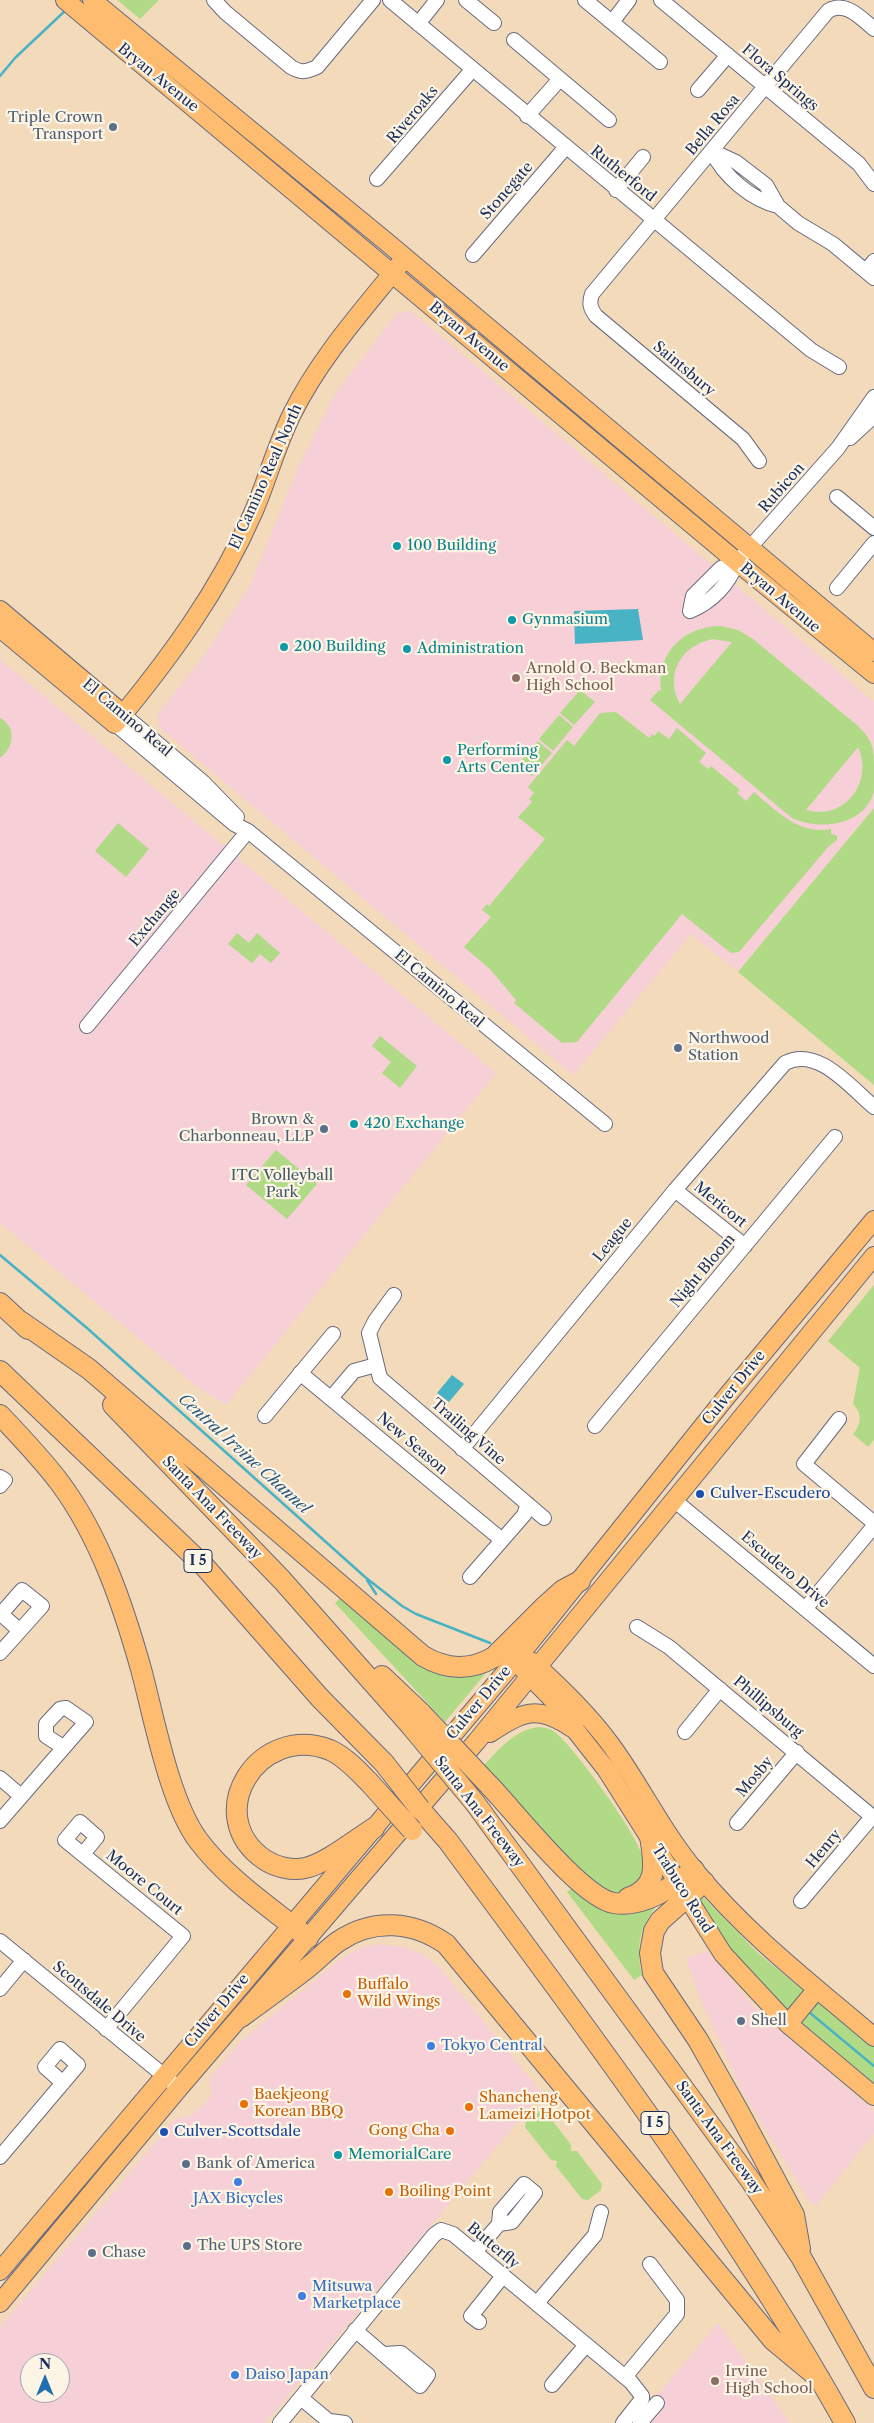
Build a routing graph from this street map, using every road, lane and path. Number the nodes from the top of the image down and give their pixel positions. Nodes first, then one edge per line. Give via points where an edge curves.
1 (65, 0) edge
2 (92, 0) edge
3 (214, 0) edge
4 (373, 0) edge
5 (390, 0) edge
6 (437, 0) edge
7 (466, 0) edge
8 (585, 0) edge
9 (629, 0) edge
10 (670, 3) edge
11 (105, 22) junction
12 (612, 22) junction
13 (494, 23) dead end
14 (418, 24) junction
15 (874, 29) edge
16 (514, 40) dead end
17 (728, 55) junction
18 (660, 62) dead end
19 (472, 70) junction
20 (560, 79) junction
21 (766, 87) junction
22 (698, 90) dead end
23 (200, 112) junction
24 (527, 116) junction
25 (609, 120) dead end
26 (565, 148) junction
27 (712, 151) junction
28 (643, 157) dead end
29 (284, 158) junction
30 (748, 172) junction
31 (377, 179) dead end
32 (738, 183) junction
33 (874, 184) edge
34 (616, 190) junction
35 (778, 206) junction
36 (654, 221) junction
37 (473, 255) dead end
38 (405, 258) junction
39 (871, 270) edge
40 (392, 273) junction
41 (590, 302) joint
42 (839, 367) dead end
43 (874, 397) edge
44 (874, 416) edge
45 (838, 448) junction
46 (759, 461) dead end
47 (838, 497) dead end
48 (874, 528) edge
49 (874, 543) edge
50 (750, 549) junction
51 (737, 562) junction
52 (837, 588) dead end
53 (0, 610) edge
54 (0, 628) edge
55 (874, 652) edge
56 (874, 674) edge
57 (119, 719) junction
58 (248, 832) junction
59 (87, 1026) dead end
60 (874, 1107) edge
61 (605, 1124) dead end
62 (835, 1137) dead end
63 (675, 1190) junction
64 (874, 1220) edge
65 (745, 1246) junction
66 (874, 1256) edge
67 (394, 1295) dead end
68 (0, 1303) edge
69 (20, 1321) junction
70 (333, 1334) dead end
71 (376, 1365) junction
72 (0, 1371) edge
73 (300, 1373) junction
74 (330, 1398) junction
75 (0, 1415) edge
76 (265, 1416) dead end
77 (840, 1419) dead end
78 (595, 1426) dead end
79 (462, 1449) junction
80 (0, 1477) edge
81 (0, 1486) edge
82 (674, 1500) junction
83 (528, 1504) junction
84 (544, 1518) dead end
85 (874, 1525) edge
86 (502, 1540) junction
87 (470, 1577) dead end
88 (580, 1581) junction
89 (805, 1608) junction
90 (637, 1627) dead end
91 (19, 1630) dead end
92 (0, 1653) edge
93 (518, 1656) junction
94 (874, 1666) edge
95 (534, 1671) junction
96 (720, 1689) junction
97 (417, 1720) junction
98 (576, 1731) junction
99 (685, 1732) dead end
100 (476, 1742) junction
101 (63, 1747) dead end
102 (796, 1752) junction
103 (0, 1778) edge
104 (21, 1796) junction
105 (873, 1818) edge
106 (0, 1821) edge
107 (737, 1823) dead end
108 (374, 1828) junction
109 (650, 1836) junction
110 (443, 1838) junction
111 (83, 1854) dead end
112 (699, 1876) junction
113 (682, 1890) junction
114 (801, 1902) dead end
115 (614, 1903) junction
116 (291, 1924) junction
117 (308, 1938) junction
118 (0, 1941) edge
119 (24, 1960) junction
120 (0, 1988) edge
121 (817, 1989) junction
122 (242, 2017) junction
123 (788, 2024) junction
124 (106, 2029) junction
125 (874, 2037) edge
126 (162, 2076) junction
127 (63, 2083) dead end
128 (179, 2088) junction
129 (874, 2096) edge
130 (0, 2157) edge
131 (67, 2190) junction
132 (601, 2212) dead end
133 (499, 2224) dead end
134 (45, 2250) junction
135 (475, 2252) junction
136 (801, 2256) junction
137 (650, 2264) dead end
138 (0, 2271) edge
139 (503, 2276) junction
140 (0, 2303) edge
141 (537, 2303) junction
142 (479, 2322) dead end
143 (356, 2330) junction
144 (586, 2345) junction
145 (384, 2354) dead end
146 (625, 2377) junction
147 (820, 2379) junction
148 (552, 2385) dead end
149 (874, 2388) edge
150 (301, 2398) junction
151 (657, 2403) dead end
152 (330, 2422) edge
153 (280, 2423) edge
154 (346, 2423) edge
155 (623, 2423) edge
156 (640, 2423) edge
157 (845, 2423) edge

1 - 11 main road, Bryan Avenue
2 - 11 main road, Bryan Avenue
3 - 4 street via 291,67 307,72 317,67
5 - 14 street, Rutherford
6 - 14 street
7 - 13 street
8 - 12 street
9 - 12 street
10 - 17 street, Flora Springs
11 - 23 main road, Bryan Avenue
11 - 29 main road, Bryan Avenue
12 - 18 street
14 - 19 street, Rutherford
15 - 21 street, Bella Rosa via 846,7 834,7
16 - 20 street
17 - 21 street, Flora Springs
17 - 22 street
19 - 24 street, Rutherford
19 - 31 street, Riveroaks
20 - 24 street
20 - 25 street
21 - 27 street, Bella Rosa
21 - 33 street, Flora Springs via 859,164
23 - 29 main road via 221,116 273,158
23 - 40 main road, Bryan Avenue
24 - 26 street, Rutherford
26 - 34 street, Rutherford
26 - 37 street, Stonegate
27 - 30 street via 736,162
27 - 32 street via 727,174
27 - 36 street, Bella Rosa
28 - 34 street
29 - 38 main road, Bryan Avenue
30 - 32 street
30 - 35 street via 766,185
32 - 35 street via 764,203
34 - 36 street, Rutherford
35 - 39 street
36 - 41 street, Bella Rosa via 592,294
36 - 42 street, Rutherford via 811,350
38 - 40 main road, El Camino Real North
38 - 50 main road, Bryan Avenue
40 - 51 main road, Bryan Avenue
40 - 57 main road, El Camino Real North via 330,353 291,415 249,521 198,616
41 - 46 street, Saintsbury via 596,316 743,439
43 - 45 street, Rubicon
44 - 45 street, Rubicon
45 - 50 street, Rubicon
47 - 48 street
49 - 52 street
50 - 51 street, Rubicon
50 - 55 main road, Bryan Avenue
51 - 56 main road, Bryan Avenue
53 - 57 main road, El Camino Real
54 - 57 main road, El Camino Real
57 - 58 street, El Camino Real via 203,782
58 - 59 street, Exchange
58 - 61 street, El Camino Real
60 - 63 street, League via 826,1066 810,1058 795,1058 785,1063
62 - 65 street, Night Bloom
63 - 65 street, Mericort
63 - 79 street, League
64 - 88 main road, Culver Drive via 727,1396
65 - 78 street, Night Bloom
66 - 82 main road, Culver Drive
67 - 71 street, Trailing Vine via 369,1333
68 - 69 highway, Santa Ana Freeway
69 - 88 highway via 89,1369 433,1662 453,1668 482,1664 494,1657 562,1590
69 - 97 highway, Santa Ana Freeway via 122,1412
70 - 73 street
71 - 74 street via 354,1371
71 - 79 street, Trailing Vine via 380,1378
72 - 110 highway, I 5, bridge via 205,1567 320,1698 384,1762
73 - 74 street, New Season
73 - 76 street
74 - 86 street, New Season
75 - 116 highway via 60,1483 87,1527 110,1575 185,1818 198,1840 248,1892
77 - 85 street via 804,1464
79 - 83 street, Trailing Vine
80 - 81 street via 5,1480
82 - 89 street, Escudero Drive
82 - 95 main road, Culver Drive
83 - 84 street, Trailing Vine
83 - 86 street via 524,1515
85 - 89 street
86 - 87 street
88 - 93 main road, Culver Drive
89 - 94 street, Escudero Drive
90 - 96 street, Phillipsburg via 669,1647
91 - 92 street
93 - 95 main road, Trabuco Road
93 - 108 main road, Culver Drive
95 - 98 main road, Trabuco Road
95 - 100 main road, Culver Drive
95 - 112 main road, Trabuco Road via 572,1700 612,1747
96 - 99 street
96 - 102 street, Phillipsburg
97 - 115 highway, bridge via 489,1785 580,1883 601,1899
97 - 136 highway, Santa Ana Freeway, bridge via 474,1803 751,2181
98 - 100 main road via 554,1717 538,1712 516,1717
98 - 109 main road, Trabuco Road via 606,1769
100 - 117 main road, Culver Drive
101 - 104 street
102 - 105 street, Phillipsburg
102 - 107 street, Mosby
103 - 104 street
104 - 106 street
105 - 114 street, Henry
108 - 110 highway, bridge via 315,1865 290,1869 271,1864 258,1855 241,1828 236,1809 240,1788 247,1775 268,1755 286,1747 303,1745 332,1751 368,1781 412,1830
108 - 116 main road, Culver Drive
109 - 113 main road, Trabuco Road
109 - 115 highway via 654,1867 647,1886 640,1894
110 - 147 highway, I 5 via 632,2090 706,2198
111 - 124 street, Moore Court via 183,1936
112 - 113 highway
112 - 121 main road, Trabuco Road via 763,1944
113 - 115 highway via 638,1902
113 - 123 main road, Trabuco Road via 723,1954
113 - 136 highway via 654,1931 650,1953 654,1973 698,2040 794,2215
116 - 117 highway
116 - 126 main road, Culver Drive
117 - 122 main road, Culver Drive
118 - 119 street, Scottsdale Drive
119 - 120 street
119 - 124 street, Scottsdale Drive
121 - 123 main road
121 - 125 main road, Trabuco Road
122 - 128 main road, Culver Drive
122 - 147 highway via 337,1942 356,1931 387,1924 433,1934 446,1944 773,2340
123 - 129 main road, Trabuco Road
124 - 126 street, Scottsdale Drive
126 - 128 street, Scottsdale Drive
126 - 131 main road, Culver Drive
127 - 130 street
128 - 134 main road, Culver Drive
131 - 134 main road via 64,2203 41,2235 40,2242
131 - 138 main road, Culver Drive
132 - 141 street via 595,2235
133 - 135 street
134 - 140 main road, Culver Drive
135 - 139 street, Butterfly
135 - 143 street, Butterfly via 447,2230 436,2233
136 - 149 highway, Santa Ana Freeway
137 - 146 street via 677,2300 677,2314
139 - 141 street, Butterfly
139 - 142 street via 471,2316
141 - 144 street, Butterfly
143 - 145 street
143 - 150 street, Butterfly
144 - 146 street, Butterfly
144 - 148 street
146 - 155 street, Butterfly via 636,2387 642,2400
147 - 157 highway, I 5
150 - 152 street
150 - 153 street, Butterfly
151 - 156 street
152 - 154 street

